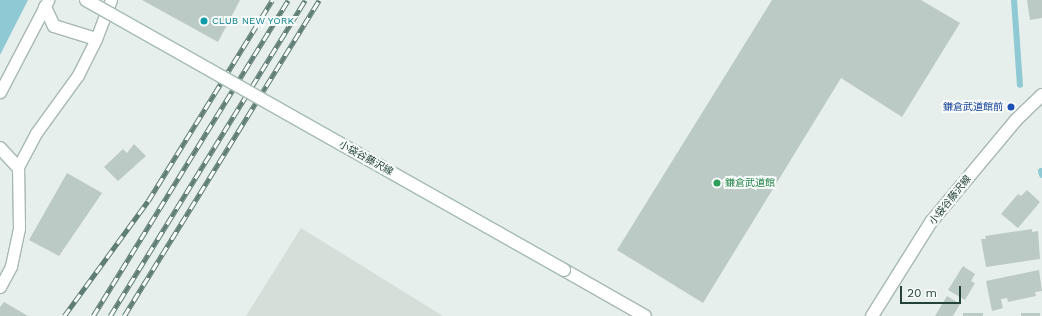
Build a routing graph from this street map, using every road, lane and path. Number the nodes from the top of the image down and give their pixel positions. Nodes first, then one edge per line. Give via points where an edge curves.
1 (86, 0) edge
2 (111, 0) edge
3 (47, 4) edge
4 (96, 39) junction
5 (0, 92) edge
6 (1042, 95) edge
7 (0, 148) edge
8 (18, 167) junction
9 (0, 287) edge
10 (645, 316) edge
11 (872, 316) edge

1 - 10 main road, 小袋谷藤沢線, bridge
2 - 4 lane
3 - 4 main road via 54,26
3 - 5 lane
4 - 8 lane via 78,75 36,133
6 - 11 main road, 小袋谷藤沢線 via 1016,120 931,222
7 - 8 main road
8 - 9 lane via 18,228 11,266

